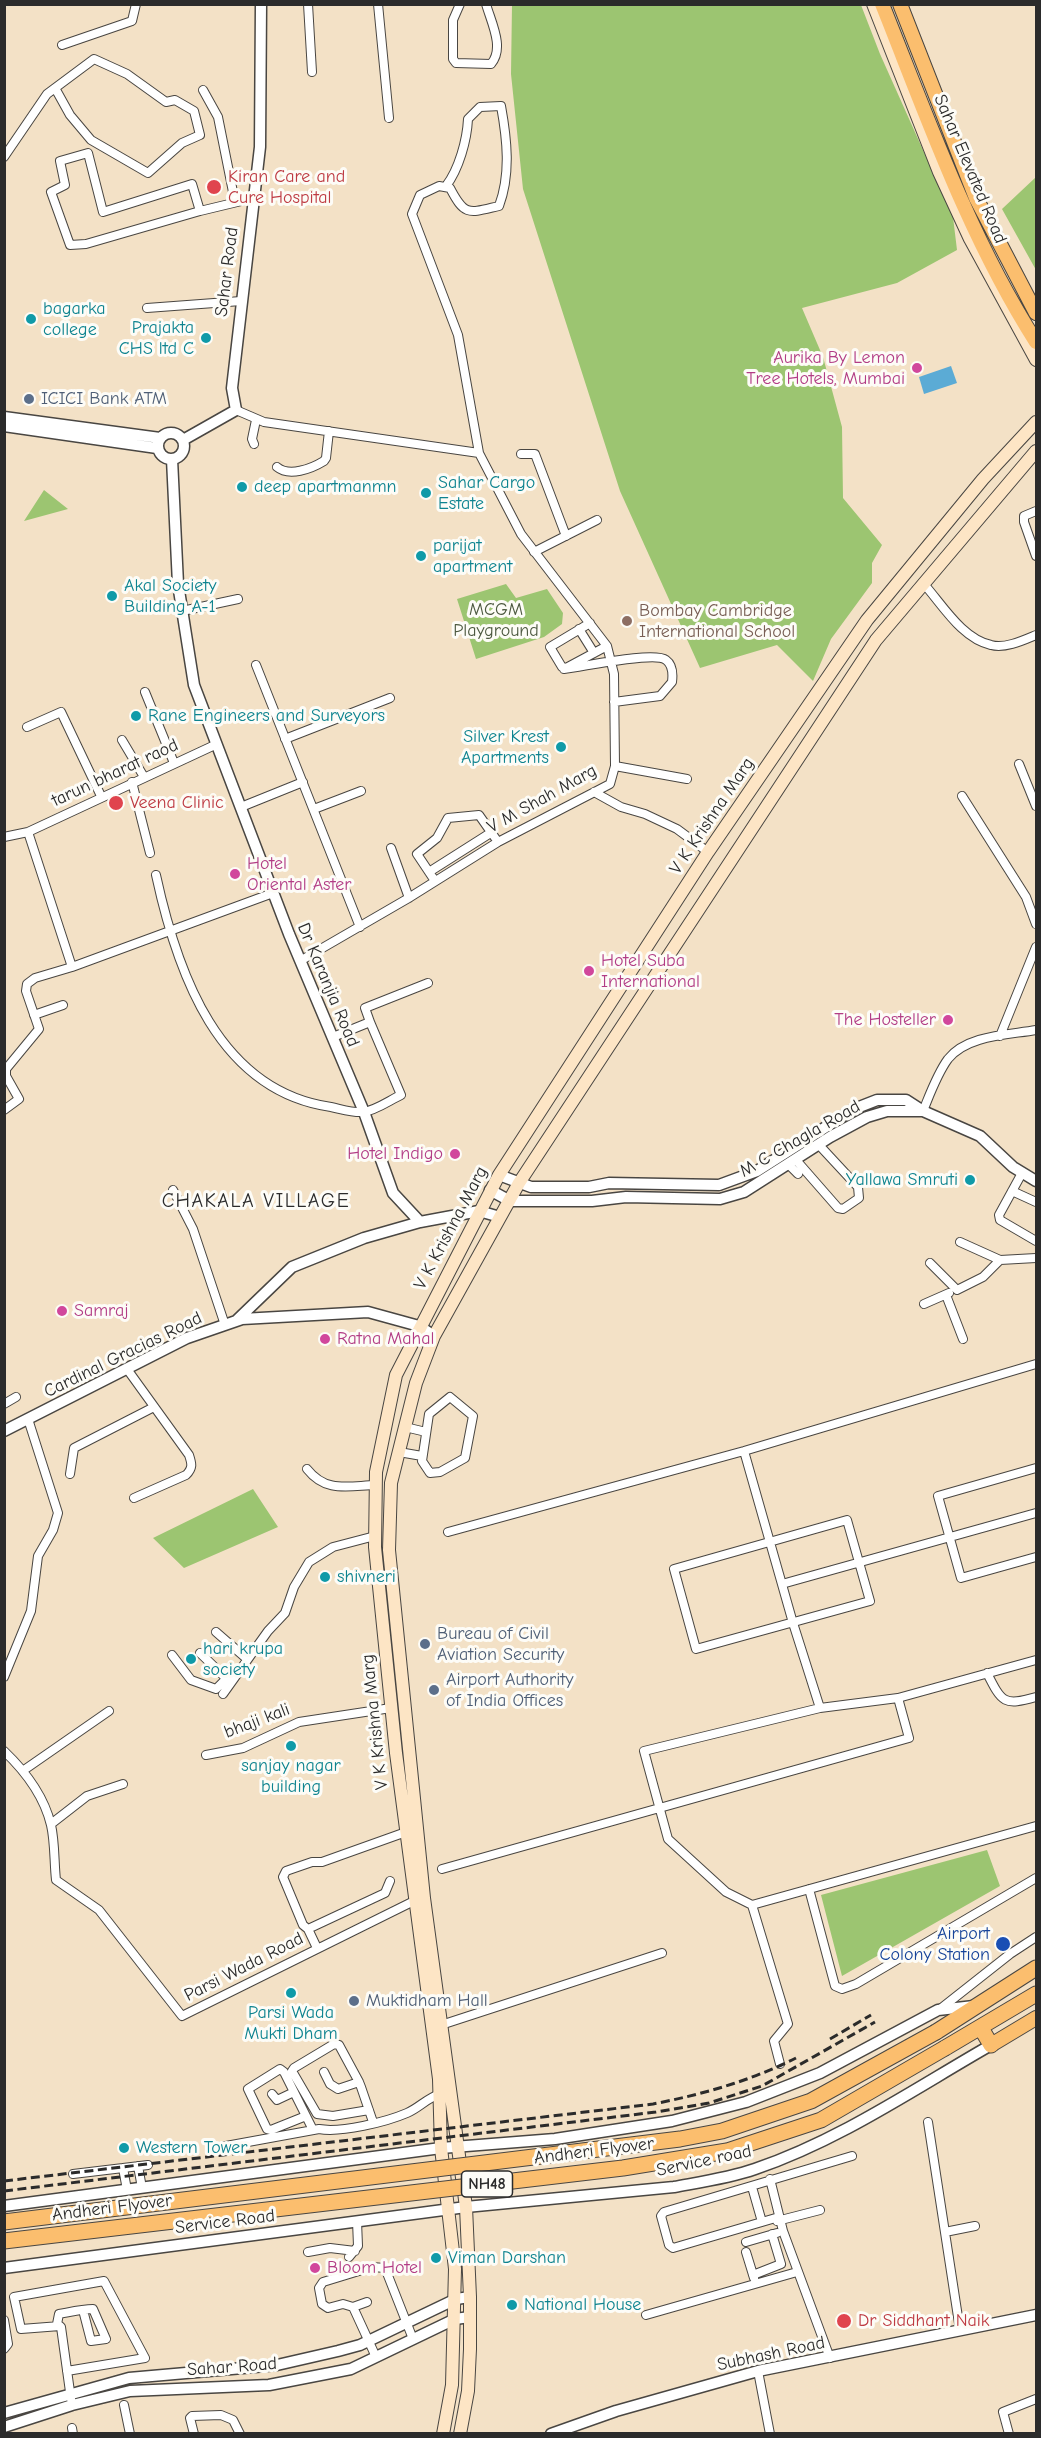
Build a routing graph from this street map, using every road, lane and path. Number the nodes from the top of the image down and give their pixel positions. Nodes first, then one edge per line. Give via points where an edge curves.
1 (136, 4) edge
2 (261, 4) edge
3 (308, 4) edge
4 (378, 4) edge
5 (460, 4) edge
6 (486, 4) edge
7 (873, 4) edge
8 (882, 4) edge
9 (900, 4) edge
10 (908, 4) edge
11 (62, 45) dead end
12 (312, 72) dead end
13 (55, 88) junction
14 (203, 90) dead end
15 (389, 118) dead end
16 (4, 157) edge
17 (446, 186) junction
18 (254, 198) junction
19 (235, 202) junction
20 (200, 211) junction
21 (241, 301) junction
22 (1036, 301) edge
23 (147, 308) dead end
24 (1036, 313) edge
25 (1036, 342) edge
26 (1036, 360) edge
27 (236, 410) junction
28 (4, 417) edge
29 (256, 420) junction
30 (1036, 422) edge
31 (4, 426) edge
32 (328, 431) junction
33 (183, 440) junction
34 (159, 443) junction
35 (254, 444) dead end
36 (1036, 451) edge
37 (479, 453) junction
38 (521, 454) dead end
39 (172, 459) junction
40 (276, 467) dead end
41 (1036, 511) edge
42 (597, 519) dead end
43 (566, 536) junction
44 (534, 552) junction
45 (1036, 556) edge
46 (923, 583) junction
47 (238, 599) dead end
48 (183, 611) junction
49 (865, 622) junction
50 (590, 623) junction
51 (579, 629) junction
52 (880, 635) junction
53 (1036, 635) edge
54 (607, 646) junction
55 (594, 653) junction
56 (613, 663) junction
57 (256, 665) dead end
58 (564, 669) dead end
59 (145, 692) dead end
60 (390, 698) dead end
61 (614, 702) junction
62 (27, 727) dead end
63 (285, 739) junction
64 (122, 740) dead end
65 (217, 744) junction
66 (174, 763) junction
67 (1019, 764) dead end
68 (615, 766) junction
69 (144, 777) junction
70 (687, 779) dead end
71 (132, 782) junction
72 (303, 782) junction
73 (361, 790) dead end
74 (594, 792) junction
75 (101, 796) junction
76 (962, 796) dead end
77 (1036, 806) edge
78 (241, 807) junction
79 (314, 809) junction
80 (28, 832) junction
81 (492, 832) junction
82 (4, 837) edge
83 (498, 842) junction
84 (391, 848) dead end
85 (708, 852) junction
86 (150, 853) dead end
87 (458, 854) junction
88 (464, 862) junction
89 (429, 872) junction
90 (156, 875) dead end
91 (435, 881) junction
92 (273, 893) junction
93 (409, 898) junction
94 (1036, 924) edge
95 (360, 927) junction
96 (169, 932) junction
97 (1036, 947) edge
98 (300, 961) junction
99 (72, 967) junction
100 (428, 983) dead end
101 (63, 1005) dead end
102 (34, 1015) junction
103 (370, 1022) junction
104 (1036, 1030) edge
105 (1000, 1036) junction
106 (333, 1037) junction
107 (4, 1110) edge
108 (923, 1111) junction
109 (364, 1112) junction
110 (827, 1133) junction
111 (819, 1145) junction
112 (805, 1147) junction
113 (792, 1162) junction
114 (1022, 1173) junction
115 (798, 1174) dead end
116 (499, 1175) junction
117 (1036, 1180) edge
118 (731, 1182) junction
119 (519, 1183) junction
120 (700, 1186) junction
121 (173, 1190) dead end
122 (490, 1190) junction
123 (1012, 1191) junction
124 (733, 1196) junction
125 (701, 1200) junction
126 (510, 1201) junction
127 (1036, 1202) edge
128 (479, 1211) junction
129 (501, 1217) junction
130 (420, 1222) junction
131 (1036, 1241) edge
132 (960, 1242) dead end
133 (1036, 1258) edge
134 (1000, 1260) junction
135 (930, 1263) dead end
136 (957, 1290) junction
137 (946, 1295) junction
138 (924, 1304) dead end
139 (230, 1323) junction
140 (419, 1326) junction
141 (434, 1335) junction
142 (963, 1339) dead end
143 (1036, 1364) edge
144 (127, 1369) junction
145 (16, 1397) dead end
146 (4, 1404) edge
147 (154, 1407) junction
148 (27, 1419) junction
149 (405, 1427) junction
150 (5, 1430) edge
151 (426, 1432) junction
152 (744, 1451) junction
153 (399, 1452) junction
154 (422, 1456) junction
155 (307, 1468) dead end
156 (1036, 1468) edge
157 (70, 1474) dead end
158 (376, 1485) junction
159 (134, 1498) dead end
160 (1036, 1513) edge
161 (448, 1532) dead end
162 (375, 1536) junction
163 (950, 1537) junction
164 (770, 1542) junction
165 (1036, 1557) edge
166 (859, 1562) junction
167 (782, 1584) junction
168 (792, 1623) junction
169 (216, 1632) dead end
170 (200, 1653) dead end
171 (172, 1655) dead end
172 (247, 1659) junction
173 (1036, 1660) edge
174 (987, 1673) junction
175 (4, 1677) edge
176 (226, 1686) junction
177 (1036, 1697) edge
178 (898, 1698) junction
179 (391, 1708) junction
180 (820, 1708) junction
181 (109, 1711) dead end
182 (4, 1751) edge
183 (206, 1755) dead end
184 (24, 1770) junction
185 (123, 1784) dead end
186 (659, 1808) junction
187 (51, 1824) junction
188 (1036, 1826) edge
189 (406, 1832) junction
190 (442, 1869) dead end
191 (1036, 1878) edge
192 (390, 1881) dead end
193 (809, 1890) junction
194 (420, 1899) junction
195 (752, 1905) junction
196 (308, 1929) junction
197 (1036, 1937) edge
198 (317, 1948) junction
199 (662, 1953) dead end
200 (1036, 1968) edge
201 (1036, 1994) edge
202 (974, 2006) junction
203 (938, 2010) junction
204 (1036, 2018) edge
205 (441, 2025) junction
206 (981, 2028) junction
207 (991, 2044) junction
208 (780, 2064) dead end
209 (324, 2072) dead end
210 (359, 2082) junction
211 (294, 2092) junction
212 (272, 2094) dead end
213 (440, 2094) junction
214 (369, 2109) junction
215 (306, 2116) junction
216 (373, 2122) junction
217 (928, 2122) dead end
218 (313, 2130) junction
219 (458, 2146) junction
220 (215, 2148) dead end
221 (441, 2148) junction
222 (852, 2156) dead end
223 (148, 2165) dead end
224 (138, 2166) junction
225 (123, 2168) junction
226 (73, 2174) dead end
227 (770, 2180) junction
228 (752, 2187) junction
229 (142, 2188) junction
230 (127, 2190) junction
231 (4, 2206) edge
232 (466, 2207) junction
233 (449, 2209) junction
234 (820, 2210) dead end
235 (780, 2219) junction
236 (357, 2221) junction
237 (4, 2222) edge
238 (762, 2222) junction
239 (975, 2226) dead end
240 (783, 2231) junction
241 (945, 2232) junction
242 (772, 2234) junction
243 (4, 2241) edge
244 (746, 2242) dead end
245 (667, 2251) dead end
246 (308, 2252) dead end
247 (746, 2252) dead end
248 (791, 2254) junction
249 (780, 2258) junction
250 (407, 2266) dead end
251 (775, 2267) junction
252 (4, 2268) edge
253 (388, 2271) junction
254 (797, 2272) junction
255 (778, 2277) junction
256 (758, 2278) junction
257 (470, 2297) junction
258 (456, 2299) junction
259 (367, 2302) dead end
260 (353, 2307) junction
261 (83, 2310) dead end
262 (646, 2315) dead end
263 (1036, 2315) edge
264 (470, 2317) junction
265 (455, 2319) junction
266 (4, 2320) edge
267 (406, 2322) junction
268 (57, 2324) junction
269 (960, 2330) junction
270 (413, 2339) junction
271 (370, 2340) junction
272 (4, 2349) edge
273 (376, 2357) junction
274 (830, 2358) junction
275 (304, 2359) junction
276 (67, 2371) junction
277 (210, 2371) junction
278 (758, 2371) junction
279 (170, 2374) junction
280 (308, 2378) junction
281 (212, 2387) junction
282 (172, 2390) junction
283 (70, 2393) junction
284 (1036, 2399) edge
285 (72, 2405) junction
286 (124, 2406) dead end
287 (23, 2408) junction
288 (4, 2413) edge
289 (26, 2420) junction
290 (4, 2427) edge
291 (130, 2433) edge
292 (194, 2433) edge
293 (240, 2433) edge
294 (443, 2433) edge
295 (460, 2433) edge
296 (551, 2433) edge
297 (770, 2433) edge
298 (1009, 2433) edge

1 - 11 street via 132,21
2 - 18 street, Sahar Road via 260,147
3 - 12 street
4 - 15 street
5 - 6 street via 453,20 453,59 456,63 491,64 496,37
7 - 26 main road via 948,192
8 - 25 main road, Sahar Elevated Road via 961,202 1010,301
9 - 24 main road, Sahar Elevated Road via 976,198
10 - 22 main road via 981,196
13 - 13 street via 94,59 127,74 166,102 175,100 194,111 201,135 182,143 148,173 91,140 70,115
13 - 16 street
14 - 19 street via 218,117
17 - 17 street via 468,135 468,118 480,107 501,106 507,143 504,193 499,206 468,211 460,207
17 - 37 street, V M Shah Marg via 420,195 412,214 458,335
18 - 19 street
18 - 21 street, Sahar Road
19 - 20 street
20 - 20 street via 192,184 103,212 88,153 60,161 65,185 51,192 70,245 86,244
21 - 23 street
21 - 27 street, Sahar Road via 232,387
27 - 29 street
27 - 33 street
28 - 34 street
29 - 32 street
29 - 35 street
30 - 49 main road, V K Krishna Marg via 983,479
31 - 34 street
32 - 37 street
32 - 40 street via 326,458 320,463 290,473
33 - 34 street via 172,432
33 - 39 street via 183,453
34 - 39 street via 162,456
36 - 46 main road, V K Krishna Marg
37 - 44 street, V M Shah Marg
38 - 43 street via 535,454
39 - 48 street, Dr Karanjia Road via 178,584
41 - 45 street via 1024,516 1023,522
42 - 43 street
43 - 44 street
44 - 50 street, V M Shah Marg
46 - 52 main road, V K Krishna Marg
46 - 53 street via 970,637 993,646
47 - 48 street
48 - 65 street, Dr Karanjia Road via 194,685
49 - 52 main road
49 - 85 main road, V K Krishna Marg
50 - 51 street
50 - 54 street, V M Shah Marg
51 - 55 street
51 - 55 street via 550,650 566,668
52 - 119 main road, V K Krishna Marg
54 - 55 street
54 - 56 street, V M Shah Marg
56 - 58 street
56 - 61 street, V M Shah Marg
56 - 61 street via 656,657 669,663 673,677 671,685 657,698
57 - 63 street
59 - 66 street
60 - 63 street
61 - 68 street, V M Shah Marg
62 - 75 street via 61,712
63 - 72 street
64 - 69 street
65 - 66 street, tarun bharat raod
65 - 78 street, Dr Karanjia Road
66 - 69 street, tarun bharat raod
67 - 77 street
68 - 70 street
68 - 74 street, V M Shah Marg via 610,784
69 - 71 street, tarun bharat raod
71 - 75 street, tarun bharat raod
71 - 86 street
72 - 78 street
72 - 79 street
73 - 79 street
74 - 83 street, V M Shah Marg
74 - 85 street via 677,829
75 - 80 street, tarun bharat raod
76 - 94 street via 1026,897
78 - 92 street, Dr Karanjia Road
79 - 95 street
80 - 82 street, tarun bharat raod
80 - 99 street
81 - 83 street
81 - 87 street
81 - 89 street via 478,815 448,818 437,839 417,854
83 - 88 street, V M Shah Marg
84 - 93 street
85 - 116 main road, V K Krishna Marg
87 - 88 street
87 - 89 street
88 - 91 street, V M Shah Marg
89 - 91 street
90 - 96 street
91 - 93 street, V M Shah Marg
92 - 96 street
92 - 98 street, Dr Karanjia Road
93 - 95 street, V M Shah Marg
95 - 98 street, V M Shah Marg
96 - 99 street
96 - 109 street via 195,998 230,1051 258,1078 310,1104
97 - 105 street
98 - 106 street, Dr Karanjia Road
99 - 102 street via 27,984
100 - 103 street via 365,1008
101 - 102 street
102 - 107 street via 39,1029 6,1069 19,1099
103 - 106 street
103 - 109 street via 401,1095
104 - 105 street
105 - 108 street via 971,1043 948,1059
106 - 109 street, Dr Karanjia Road
108 - 110 street, M C Chagla Road via 879,1113
108 - 114 street, M C Chagla Road via 980,1136
109 - 130 street, Dr Karanjia Road via 393,1193
110 - 111 street, M C Chagla Road
110 - 112 street
111 - 112 street, M C Chagla Road
111 - 113 street via 858,1187 859,1198 843,1209
112 - 113 street, M C Chagla Road
112 - 118 street
113 - 115 street
113 - 124 street, M C Chagla Road
114 - 117 street, M C Chagla Road
114 - 123 street
116 - 119 street
116 - 122 main road, V K Krishna Marg
118 - 120 street
118 - 124 street
119 - 120 street via 531,1187 630,1183
119 - 126 main road, V K Krishna Marg
120 - 125 street
121 - 139 street via 193,1229
122 - 126 street, M C Chagla Road
122 - 128 main road, V K Krishna Marg
123 - 127 street
123 - 131 street via 1000,1220
124 - 125 street, M C Chagla Road
125 - 126 street, M C Chagla Road via 626,1197
126 - 129 main road, V K Krishna Marg
128 - 129 street
128 - 130 street
128 - 140 main road, V K Krishna Marg
129 - 141 main road, V K Krishna Marg
130 - 139 street via 364,1238 292,1267
132 - 134 street
133 - 134 street
134 - 136 street via 983,1277
135 - 136 street
136 - 137 street
137 - 138 street
137 - 142 street
139 - 140 street, Cardinal Gracias Road via 368,1312
139 - 144 street, Cardinal Gracias Road via 187,1338
140 - 141 street, Cardinal Gracias Road
140 - 158 main road, V K Krishna Marg via 396,1375
141 - 149 main road, V K Krishna Marg
143 - 152 street
144 - 147 street
144 - 148 street, Cardinal Gracias Road
145 - 146 street
147 - 157 street via 74,1448
147 - 159 street via 189,1455 191,1470
148 - 150 street, Cardinal Gracias Road
148 - 175 street via 58,1513 38,1556 31,1611
149 - 151 street
149 - 153 main road, V K Krishna Marg
151 - 154 street
151 - 154 street via 429,1414 450,1397 473,1416 462,1460 435,1474 425,1470
152 - 161 street
152 - 164 street
153 - 154 street
153 - 194 main road, V K Krishna Marg via 391,1484 389,1550
155 - 158 street via 318,1482 326,1485
156 - 163 street via 938,1496
158 - 162 main road, V K Krishna Marg
160 - 163 street
162 - 172 street via 333,1547 309,1562 285,1613
162 - 179 main road, V K Krishna Marg
163 - 165 street via 962,1578
163 - 166 street
164 - 166 street via 847,1520
164 - 167 street
164 - 168 street via 674,1569 696,1649
166 - 167 street
166 - 168 street via 870,1601
167 - 168 street
168 - 180 street
169 - 172 street
170 - 176 street
171 - 176 street via 193,1681 216,1689
172 - 176 street
173 - 174 street
174 - 177 street via 999,1697 1008,1702
174 - 178 street
178 - 180 street
178 - 186 street via 909,1738
179 - 183 street, bhaji kali via 299,1722 243,1748
179 - 189 main road, V K Krishna Marg
180 - 186 street via 644,1751
181 - 184 street
182 - 184 street, Parsi Wada Road
184 - 187 street, Parsi Wada Road
185 - 187 street via 87,1796
186 - 190 street
186 - 195 street via 668,1839 676,1848 726,1892
187 - 198 street, Parsi Wada Road via 56,1880 99,1910 182,2016
188 - 193 street
189 - 194 main road, V K Krishna Marg
189 - 196 street via 286,1871 283,1877
191 - 193 street via 842,1989 836,1986
192 - 196 street via 385,1893
193 - 195 street
194 - 198 street, Parsi Wada Road
194 - 205 main road, V K Krishna Marg
194 - 213 main road, V K Krishna Marg
195 - 208 street via 788,2024 774,2041
196 - 198 street
197 - 203 street
199 - 205 street
200 - 202 highway, NH48
201 - 206 highway, NH48
202 - 203 street
202 - 237 highway, Andheri Flyover / NH48, bridge via 812,2102 722,2131
203 - 219 street via 820,2073 708,2114 555,2139
204 - 207 main road
205 - 219 main road, V K Krishna Marg
206 - 207 highway
206 - 243 highway, Andheri Flyover / NH48, bridge via 821,2120 727,2151 611,2169
207 - 232 street, Service road via 846,2131 754,2170 674,2187
209 - 210 street via 330,2084 339,2089
210 - 214 street
210 - 214 street via 339,2045 334,2044 292,2071 317,2114 333,2116
211 - 212 street via 277,2100
211 - 215 street
211 - 215 street via 280,2069 248,2089 267,2129
213 - 216 street via 405,2114
213 - 221 main road, V K Krishna Marg
214 - 216 street
215 - 218 street
216 - 218 street via 332,2131
217 - 241 street
218 - 220 street
219 - 221 street
219 - 232 main road
221 - 229 street
221 - 233 main road, V K Krishna Marg
222 - 227 street
223 - 224 street
224 - 225 street
224 - 229 street
225 - 226 street
225 - 230 street
227 - 228 street
227 - 235 street
228 - 238 street
228 - 238 street via 662,2213 669,2245 673,2248
229 - 230 street
230 - 231 street
232 - 233 street, Service road
232 - 257 main road
233 - 236 street, Service Road
233 - 258 main road
234 - 235 street
235 - 238 street
235 - 240 street
235 - 245 street
236 - 246 street via 359,2238 352,2254 330,2248
236 - 252 street, Service Road
239 - 241 street
240 - 242 street
240 - 248 street
241 - 269 street
242 - 244 street
242 - 249 street
247 - 256 street
248 - 249 street
248 - 254 street
249 - 251 street via 781,2264
250 - 253 street
251 - 255 street
251 - 256 street
253 - 260 street via 372,2267 323,2282 319,2288 322,2304 328,2308 343,2304
253 - 267 street
254 - 255 street
254 - 274 street
255 - 256 street
256 - 262 street
257 - 258 street
257 - 264 main road
258 - 265 main road
258 - 267 street
259 - 260 street
260 - 271 street
261 - 268 street via 59,2314
263 - 269 street, Subhash Road
264 - 265 street, Sahar Road
264 - 295 main road via 468,2391
265 - 270 street, Sahar Road
265 - 294 main road via 452,2385
266 - 272 street via 8,2344
267 - 270 street
267 - 271 street
268 - 276 street via 61,2327
268 - 276 street via 21,2329 14,2297 104,2281 145,2357
269 - 274 street, Subhash Road
270 - 273 street, Sahar Road
271 - 273 street
271 - 275 street
273 - 280 street, Sahar Road via 351,2369
274 - 278 street, Subhash Road
275 - 277 street
275 - 280 street
276 - 283 street
277 - 279 street
277 - 281 street
278 - 296 street, Subhash Road
278 - 297 street
279 - 282 street
279 - 283 street via 129,2378
280 - 281 street, Sahar Road via 269,2385
281 - 282 street, Sahar Road
282 - 285 street, Sahar Road via 130,2391
283 - 285 street
283 - 287 street
284 - 298 street via 1003,2412
285 - 289 street, Sahar Road
286 - 291 street
287 - 288 street
287 - 289 street
289 - 290 street, Sahar Road
292 - 293 street via 192,2416 220,2415 233,2420

